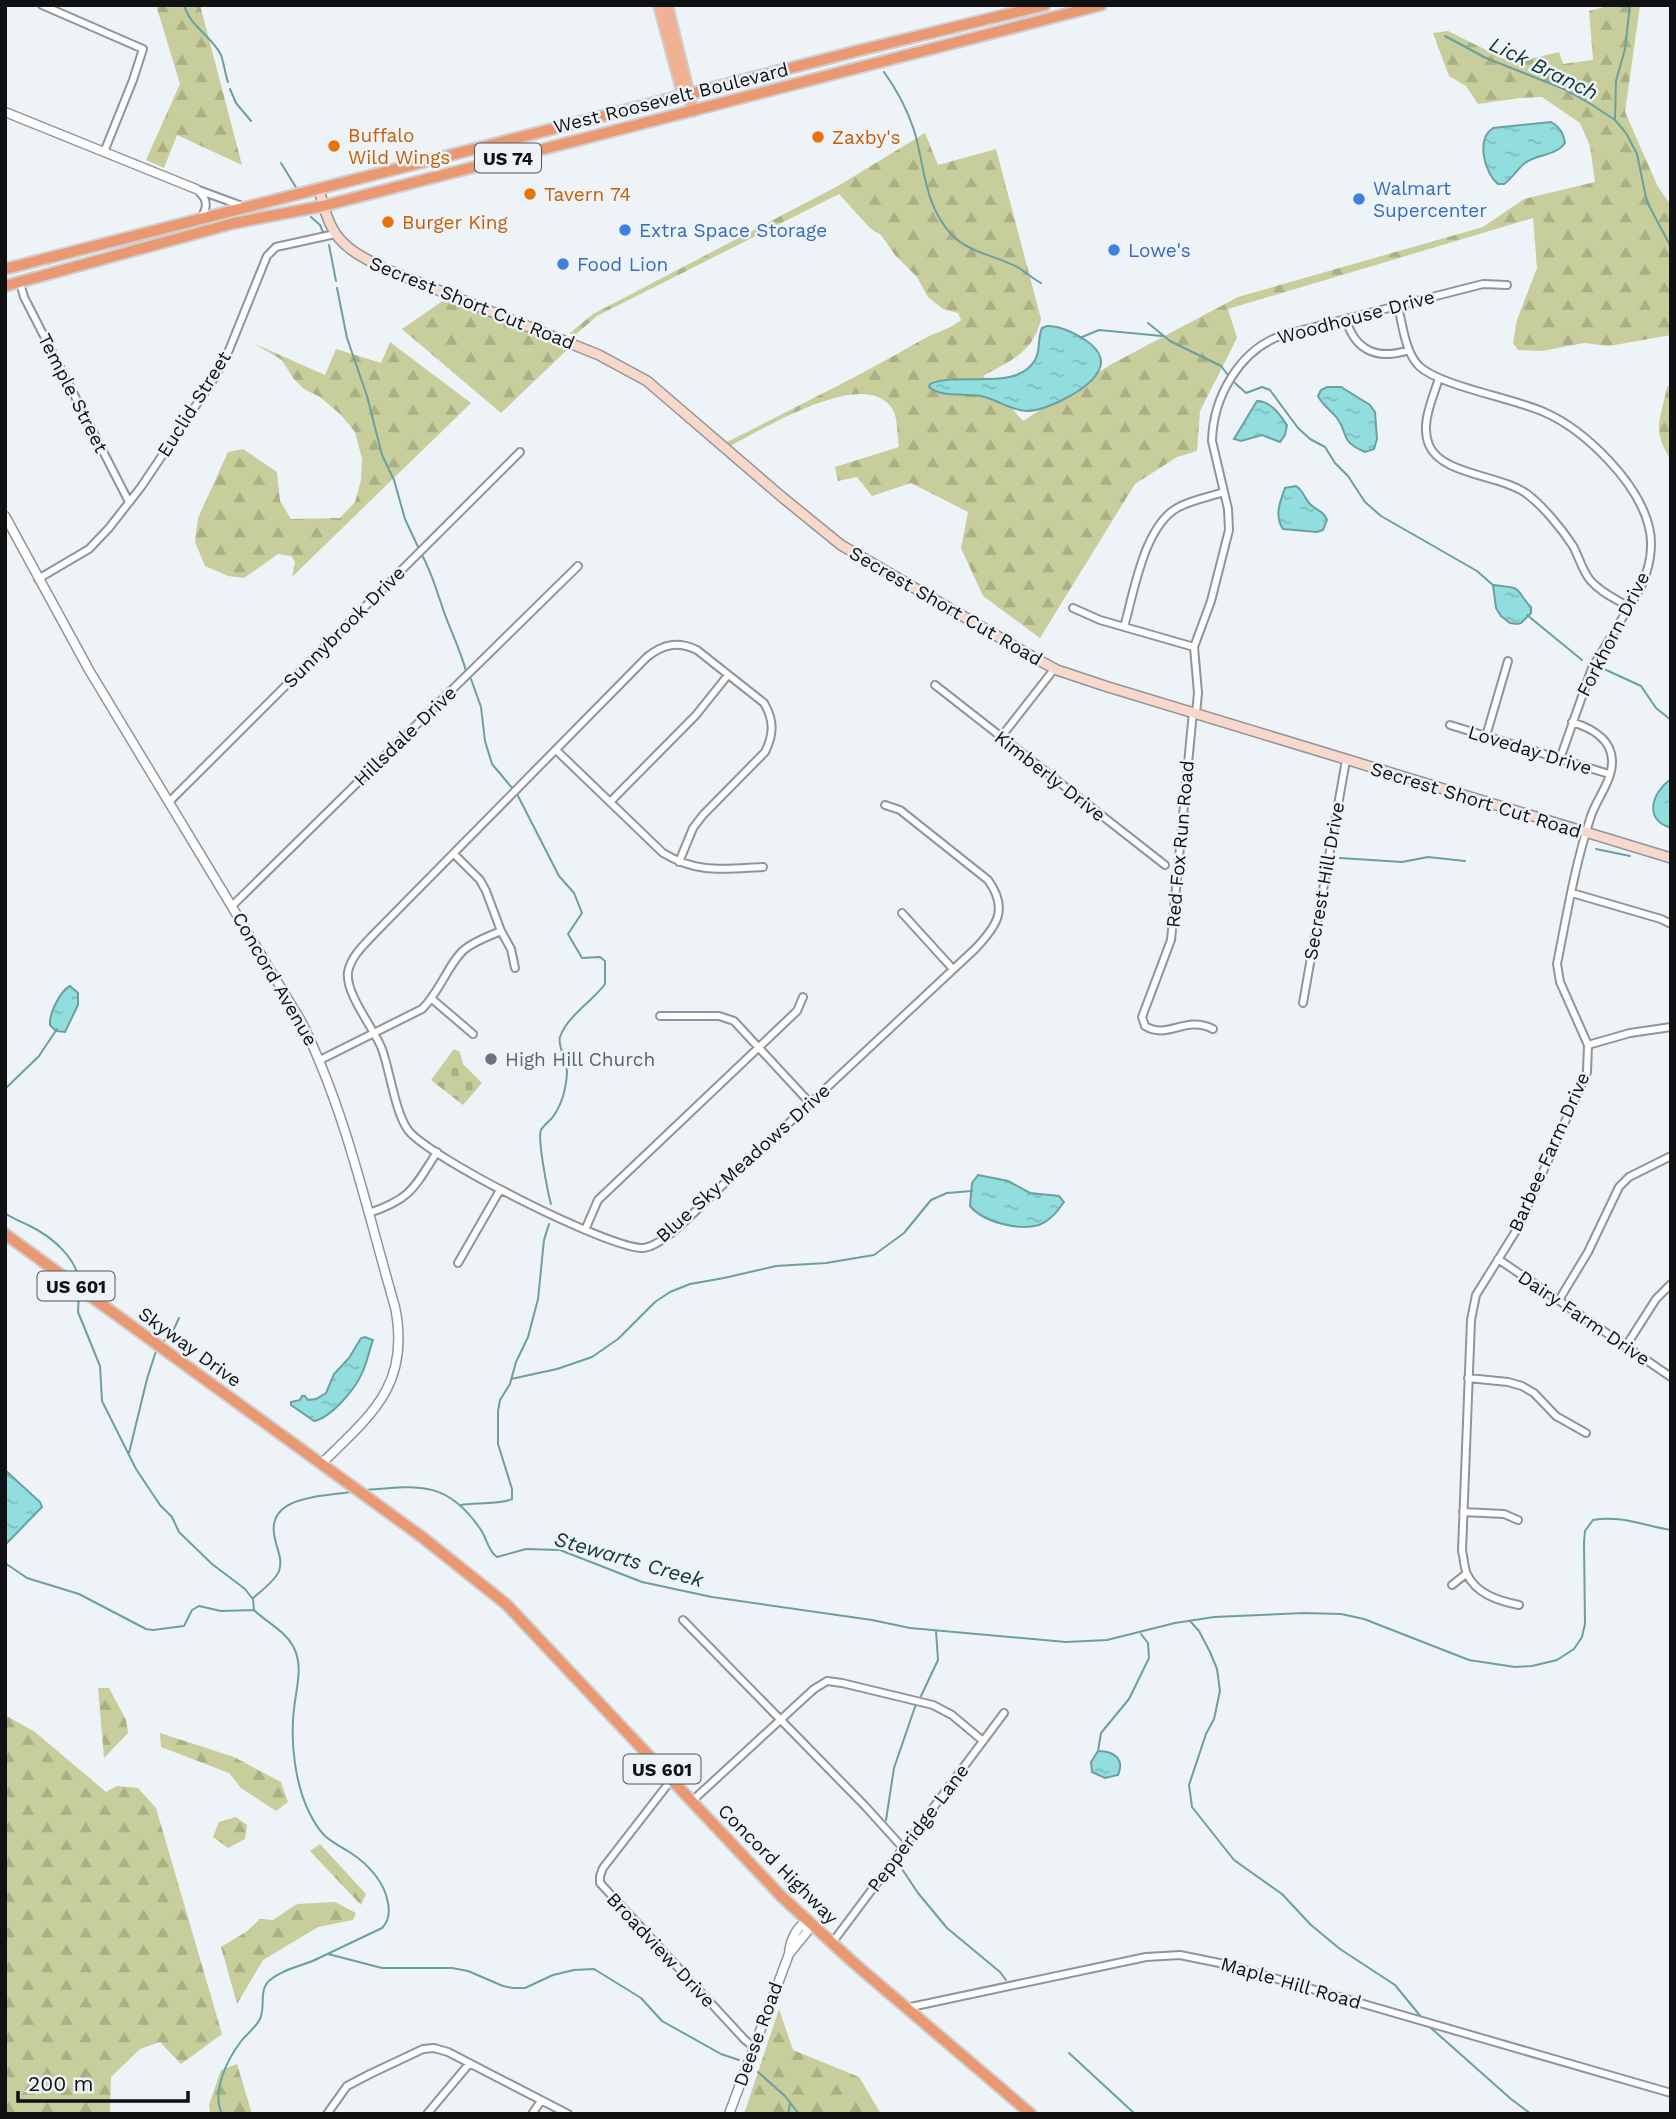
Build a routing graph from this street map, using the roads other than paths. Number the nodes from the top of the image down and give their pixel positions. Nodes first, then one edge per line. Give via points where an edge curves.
1 (42, 5) edge
2 (659, 5) edge
3 (667, 5) edge
4 (1045, 5) edge
5 (1101, 5) edge
6 (960, 26) junction
7 (887, 61) junction
8 (688, 94) junction
9 (693, 111) junction
10 (5, 112) edge
11 (104, 152) junction
12 (196, 189) junction
13 (319, 189) junction
14 (323, 206) junction
15 (247, 207) junction
16 (200, 218) junction
17 (335, 234) junction
18 (5, 261) edge
19 (27, 263) junction
20 (5, 269) edge
21 (20, 283) junction
22 (1507, 285) dead end
23 (5, 286) edge
24 (1398, 307) junction
25 (1346, 319) junction
26 (1409, 350) junction
27 (1439, 378) junction
28 (520, 452) dead end
29 (1224, 492) junction
30 (130, 502) junction
31 (5, 516) edge
32 (578, 566) dead end
33 (38, 579) junction
34 (1629, 607) junction
35 (1073, 608) dead end
36 (1124, 627) junction
37 (1194, 647) junction
38 (1508, 662) dead end
39 (1055, 668) junction
40 (728, 675) junction
41 (935, 684) dead end
42 (1194, 713) junction
43 (1572, 722) junction
44 (1450, 725) dead end
45 (1486, 736) junction
46 (1001, 737) junction
47 (556, 750) junction
48 (1560, 759) junction
49 (1346, 760) junction
50 (1609, 774) junction
51 (169, 802) junction
52 (610, 802) junction
53 (885, 805) dead end
54 (1586, 834) junction
55 (454, 854) junction
56 (1671, 858) edge
57 (679, 862) junction
58 (1165, 865) dead end
59 (764, 867) dead end
60 (1572, 892) junction
61 (232, 906) junction
62 (902, 913) dead end
63 (1671, 924) edge
64 (501, 931) junction
65 (515, 968) dead end
66 (952, 968) junction
67 (803, 996) dead end
68 (432, 999) junction
69 (1303, 1003) dead end
70 (660, 1016) dead end
71 (1671, 1027) edge
72 (1213, 1029) dead end
73 (374, 1033) junction
74 (473, 1034) dead end
75 (1588, 1045) junction
76 (759, 1047) junction
77 (320, 1060) junction
78 (810, 1103) junction
79 (437, 1152) junction
80 (1671, 1156) edge
81 (500, 1190) junction
82 (369, 1213) junction
83 (585, 1230) junction
84 (5, 1234) edge
85 (1498, 1259) junction
86 (458, 1263) dead end
87 (1671, 1284) edge
88 (1559, 1300) junction
89 (1626, 1346) junction
90 (1671, 1377) edge
91 (1468, 1378) junction
92 (1586, 1433) dead end
93 (321, 1464) junction
94 (1463, 1512) junction
95 (1518, 1520) dead end
96 (1466, 1574) junction
97 (1452, 1585) dead end
98 (1519, 1605) dead end
99 (683, 1620) dead end
100 (1004, 1713) dead end
101 (780, 1721) junction
102 (983, 1741) junction
103 (672, 1779) junction
104 (692, 1801) junction
105 (903, 1848) junction
106 (807, 1921) junction
107 (832, 1943) junction
108 (906, 2008) junction
109 (754, 2047) junction
110 (469, 2064) junction
111 (1671, 2093) edge
112 (541, 2101) junction
113 (327, 2114) edge
114 (427, 2114) edge
115 (532, 2114) edge
116 (568, 2114) edge
117 (729, 2114) edge
118 (1031, 2114) edge

1 - 11 street via 143,49
2 - 8 main road via 681,87
3 - 8 main road
4 - 6 highway, West Roosevelt Boulevard / US 74
5 - 7 highway, West Roosevelt Boulevard / US 74
6 - 7 highway via 956,36
6 - 8 highway, West Roosevelt Boulevard / US 74
7 - 9 highway, West Roosevelt Boulevard / US 74
8 - 9 main road
8 - 13 highway, West Roosevelt Boulevard / US 74
9 - 14 highway, West Roosevelt Boulevard / US 74
10 - 11 street
11 - 12 street
12 - 15 street
12 - 16 street via 206,204
13 - 14 main road, Secrest Short Cut Road
13 - 15 highway, West Roosevelt Boulevard / US 74
14 - 17 main road, Secrest Short Cut Road
14 - 21 highway, West Roosevelt Boulevard / US 74 via 234,223
15 - 16 highway, West Roosevelt Boulevard / US 74
16 - 19 highway, West Roosevelt Boulevard / US 74
17 - 30 street, Euclid Street via 276,247 267,256 215,377
17 - 39 main road, Secrest Short Cut Road via 351,252 383,268 634,372 841,545
18 - 19 highway
19 - 20 highway, West Roosevelt Boulevard / US 74
21 - 23 highway, West Roosevelt Boulevard / US 74
21 - 30 street, Temple Street
22 - 24 street, Woodhouse Drive via 1483,284
24 - 25 street, Woodhouse Drive
24 - 26 street
25 - 26 street via 1350,334 1376,353 1390,356
25 - 29 street, Woodhouse Drive via 1269,340 1245,358 1223,394 1212,429
26 - 27 street, Forkhorn Drive via 1419,366
27 - 34 street via 1426,424 1434,453 1445,463 1527,494 1572,546 1588,578
27 - 34 street, Forkhorn Drive via 1562,421 1615,470 1634,493 1649,528 1646,575
28 - 51 street, Sunnybrook Drive
29 - 36 street via 1189,502 1163,519 1148,548
29 - 37 street, Woodhouse Drive via 1227,539
30 - 33 street, Euclid Street via 89,549
31 - 33 street, Concord Avenue
32 - 61 street, Hillsdale Drive
33 - 51 street, Concord Avenue
34 - 43 street, Forkhorn Drive via 1592,668
35 - 36 street
36 - 37 street
37 - 42 street, Woodhouse Drive via 1198,693
38 - 45 street
39 - 42 main road, Secrest Short Cut Road
39 - 46 street
40 - 47 street, Blue Sky Meadows Drive via 684,644 658,648
40 - 52 street via 696,715
40 - 57 street, Blue Sky Meadows Drive via 764,703 771,715 771,740 765,752 703,815
41 - 46 street, Kimberly Drive
42 - 49 main road, Secrest Short Cut Road
42 - 72 street, Red Fox Run Road via 1171,940 1142,1017 1145,1026 1157,1031 1197,1023
43 - 48 street, Forkhorn Drive
43 - 50 street via 1602,737 1612,758
44 - 45 street, Loveday Drive
45 - 48 street, Loveday Drive
46 - 58 street, Kimberly Drive
47 - 52 street
47 - 55 street, Blue Sky Meadows Drive
48 - 50 street, Loveday Drive
49 - 54 main road, Secrest Short Cut Road
49 - 69 street, Secrest Hill Drive
50 - 54 street, Barbee Farm Drive
51 - 61 street, Concord Avenue
52 - 57 street via 663,853
53 - 66 street, Blue Sky Meadows Drive via 900,810 995,890 998,919 990,933
54 - 56 main road, Secrest Short Cut Road
54 - 60 street, Barbee Farm Drive
55 - 64 street via 480,880
55 - 73 street, Blue Sky Meadows Drive via 374,933 351,963 349,987
57 - 59 street via 699,869
60 - 63 street
60 - 75 street, Barbee Farm Drive via 1558,975
61 - 77 street, Concord Avenue
62 - 66 street
64 - 65 street
64 - 68 street via 465,949
66 - 78 street, Blue Sky Meadows Drive
67 - 76 street via 797,1011
68 - 73 street via 422,1009
68 - 74 street
70 - 76 street via 719,1016 734,1021
71 - 75 street
73 - 77 street
73 - 79 street, Blue Sky Meadows Drive via 408,1130
75 - 85 street, Barbee Farm Drive via 1587,1072 1535,1194
76 - 78 street
76 - 83 street via 598,1200
77 - 82 street, Concord Avenue
78 - 83 street, Blue Sky Meadows Drive via 653,1245 622,1244
79 - 81 street, Blue Sky Meadows Drive
79 - 82 street via 405,1197
80 - 88 street via 1619,1187
81 - 83 street, Blue Sky Meadows Drive
81 - 86 street
82 - 93 street, Concord Avenue via 398,1320 397,1363 383,1398
84 - 93 highway, Skyway Drive / US 601
85 - 88 street, Dairy Farm Drive
85 - 91 street, Barbee Farm Drive via 1473,1305
87 - 89 street
88 - 89 street, Dairy Farm Drive
89 - 90 street, Dairy Farm Drive
91 - 92 street via 1522,1386 1562,1420
91 - 94 street, Barbee Farm Drive
93 - 103 highway, Concord Highway / US 601 via 506,1604
94 - 95 street via 1504,1514
94 - 96 street, Barbee Farm Drive
96 - 97 street
96 - 98 street via 1487,1595
99 - 101 street
100 - 102 street, Pepperidge Lane
101 - 102 street via 822,1682 842,1683 933,1705
101 - 104 street
101 - 105 street
102 - 105 street, Pepperidge Lane
103 - 104 highway, Concord Highway / US 601
103 - 109 street, Broadview Drive via 603,1868 600,1883
104 - 106 highway, Concord Highway / US 601
105 - 107 street, Pepperidge Lane
106 - 107 highway, Concord Highway / US 601
106 - 109 street, Deese Road via 789,1946
107 - 108 highway, Concord Highway / US 601
108 - 111 street, Maple Hill Road via 1146,1956 1180,1955 1230,1965
108 - 118 highway, Concord Highway / US 601
109 - 117 street, Deese Road
110 - 112 street
110 - 113 street via 448,2052 423,2049 347,2086
110 - 114 street
112 - 115 street
112 - 116 street

